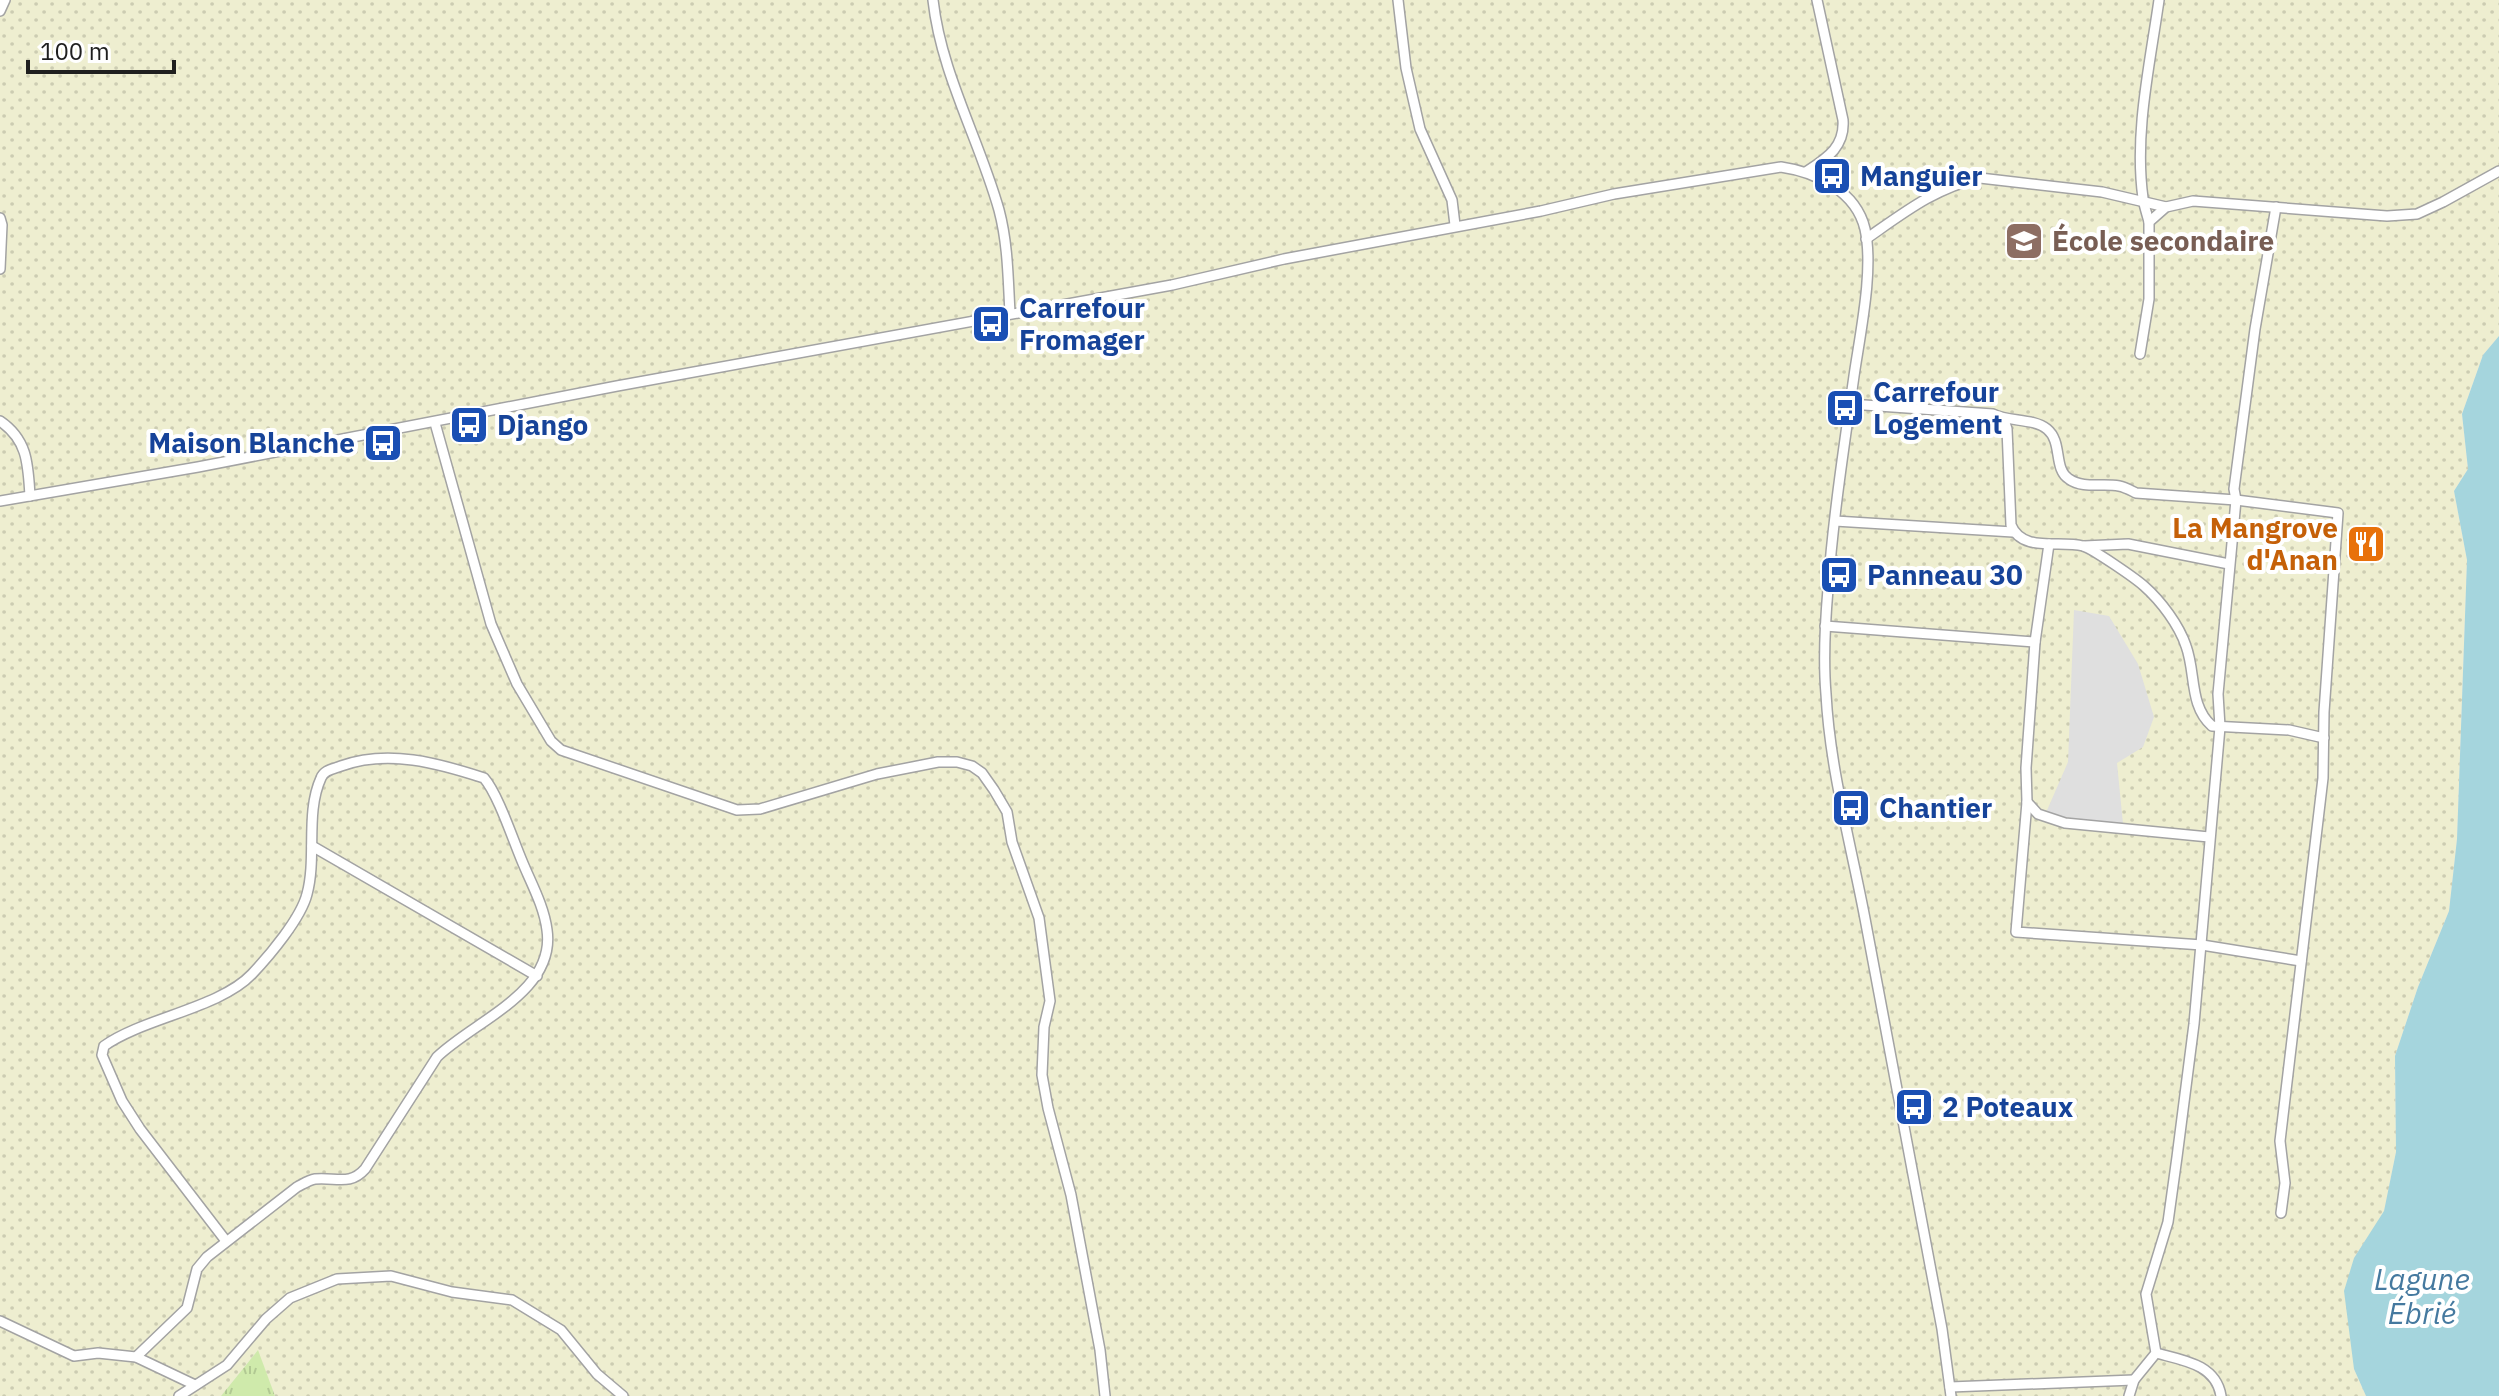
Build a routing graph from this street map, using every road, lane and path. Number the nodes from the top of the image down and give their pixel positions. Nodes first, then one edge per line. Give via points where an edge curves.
1 (5, 0) edge
2 (933, 0) edge
3 (1398, 0) edge
4 (1817, 0) edge
5 (2159, 0) edge
6 (0, 11) edge
7 (2499, 171) edge
8 (1806, 172) junction
9 (2143, 200) junction
10 (2166, 207) junction
11 (2276, 207) junction
12 (0, 218) edge
13 (2149, 222) junction
14 (1455, 225) junction
15 (1866, 239) junction
16 (0, 269) edge
17 (1010, 313) junction
18 (2140, 354) dead end
19 (1850, 404) junction
20 (2004, 420) junction
21 (0, 421) edge
22 (435, 423) junction
23 (30, 496) junction
24 (2236, 500) junction
25 (0, 501) edge
26 (1835, 521) junction
27 (2013, 532) junction
28 (2049, 544) junction
29 (2084, 546) junction
30 (2229, 564) junction
31 (1825, 626) junction
32 (2035, 642) junction
33 (2220, 727) junction
34 (2324, 738) junction
35 (2027, 802) junction
36 (2209, 837) junction
37 (312, 846) junction
38 (2202, 945) junction
39 (2301, 961) junction
40 (537, 976) junction
41 (2281, 1213) dead end
42 (226, 1241) junction
43 (0, 1321) edge
44 (2156, 1353) junction
45 (136, 1357) junction
46 (2134, 1380) junction
47 (195, 1385) junction
48 (1950, 1391) edge
49 (179, 1396) edge
50 (623, 1396) edge
51 (1105, 1396) edge
52 (2129, 1396) edge
53 (2221, 1396) edge

1 - 6 street
2 - 17 street via 942,49 998,208 1008,250
3 - 14 street via 1420,129 1452,200
4 - 8 street via 1844,134 1829,156
5 - 9 street via 2145,99
7 - 11 street via 2417,214
8 - 14 street via 1763,169
8 - 15 street via 1841,192 1860,216
9 - 10 street
9 - 13 street
9 - 15 street via 1980,178 1932,194
10 - 11 street via 2193,201
10 - 13 street
11 - 24 street via 2255,329
12 - 16 street
13 - 18 street via 2149,299
14 - 17 street
15 - 19 street via 1866,294
17 - 22 street
19 - 20 street via 1993,414
19 - 26 street
20 - 24 street via 2046,428 2059,449 2062,471 2078,483
20 - 27 street
21 - 23 street via 25,451
22 - 23 street
22 - 51 street via 491,624 517,684 561,750 737,810 760,809 938,762 972,766 994,790 1007,812 1039,918 1050,1001 1042,1075 1071,1195
23 - 25 street
24 - 30 street
24 - 34 street via 2338,513
26 - 27 street
26 - 31 street
27 - 28 street via 2032,543
28 - 29 street
28 - 32 street
29 - 30 street via 2128,544
29 - 33 street via 2144,586 2176,625 2187,647 2204,719
30 - 33 street
31 - 32 street
31 - 48 street via 1835,772 1940,1315
32 - 35 street
33 - 34 street via 2289,730
33 - 36 street
34 - 39 street
35 - 36 street via 2038,814 2065,823
35 - 38 street via 2016,932
36 - 38 street
37 - 40 street
37 - 40 street via 318,789 329,770 392,757 484,778 548,932
37 - 42 street via 303,903 252,974 241,984 111,1042 102,1055 140,1129
38 - 39 street
38 - 44 street via 2168,1222 2146,1294
39 - 41 street via 2280,1141 2285,1183
40 - 42 street via 524,992 437,1057 358,1177 313,1179
42 - 45 street via 197,1269 187,1308
43 - 45 street via 74,1356
44 - 46 street
44 - 53 street via 2197,1364 2219,1385
45 - 47 street
46 - 48 street
46 - 52 street
47 - 49 street
47 - 50 street via 227,1365 290,1298 337,1279 391,1276 512,1300 561,1330

